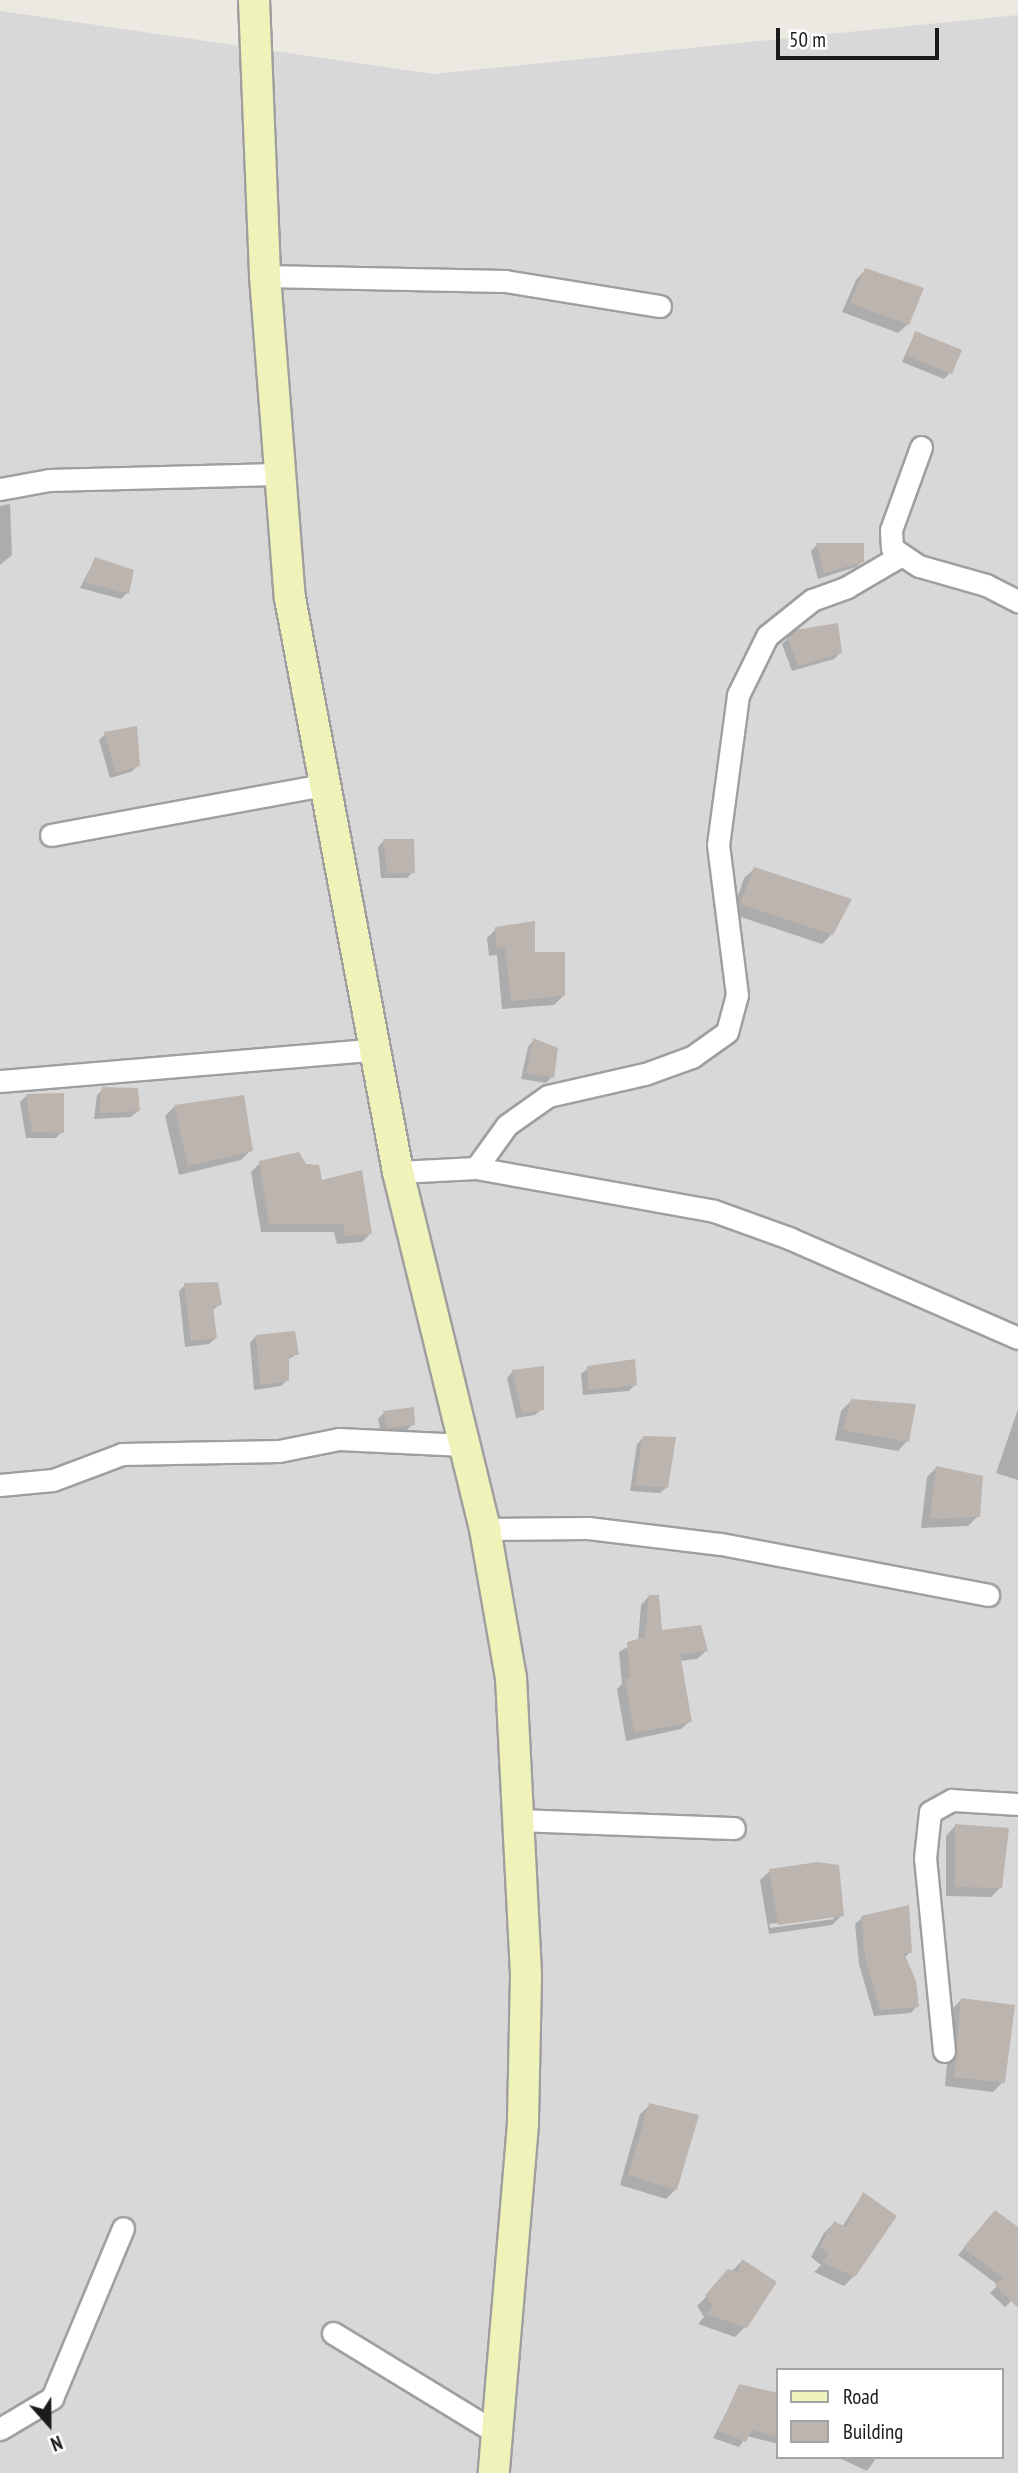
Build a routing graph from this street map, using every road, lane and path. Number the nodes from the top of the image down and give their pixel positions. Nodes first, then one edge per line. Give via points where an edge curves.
1 (254, 0) edge
2 (265, 276) junction
3 (660, 306) dead end
4 (921, 447) dead end
5 (277, 474) junction
6 (0, 489) edge
7 (900, 556) junction
8 (1018, 601) edge
9 (324, 785) junction
10 (51, 835) dead end
11 (373, 1050) junction
12 (0, 1081) edge
13 (476, 1168) junction
14 (398, 1172) junction
15 (1018, 1338) edge
16 (464, 1445) junction
17 (0, 1485) edge
18 (485, 1529) junction
19 (988, 1595) dead end
20 (1018, 1804) edge
21 (515, 1820) junction
22 (734, 1828) dead end
23 (944, 2051) dead end
24 (123, 2228) dead end
25 (332, 2333) dead end
26 (0, 2429) edge
27 (496, 2433) junction
28 (495, 2473) edge

1 - 2 main road
2 - 3 street via 505,281
2 - 5 main road
4 - 7 street via 891,530 892,548
5 - 6 street via 49,480
5 - 9 main road via 289,598
7 - 8 street
7 - 13 street via 847,587 812,600 766,636 738,695 718,845 737,995 727,1032 692,1057 645,1074 548,1096 507,1125
9 - 10 street
9 - 11 main road
11 - 12 street
11 - 14 main road
13 - 14 street
13 - 15 street via 714,1211 789,1238
14 - 16 main road
16 - 17 street via 339,1439 279,1451 122,1454 53,1480
16 - 18 main road
18 - 19 street via 588,1528 681,1539
18 - 21 main road via 511,1678
20 - 23 street via 952,1800 930,1812 925,1858
21 - 22 street
21 - 27 main road via 526,1976 523,2124
24 - 26 street via 52,2398
25 - 27 street
27 - 28 main road

